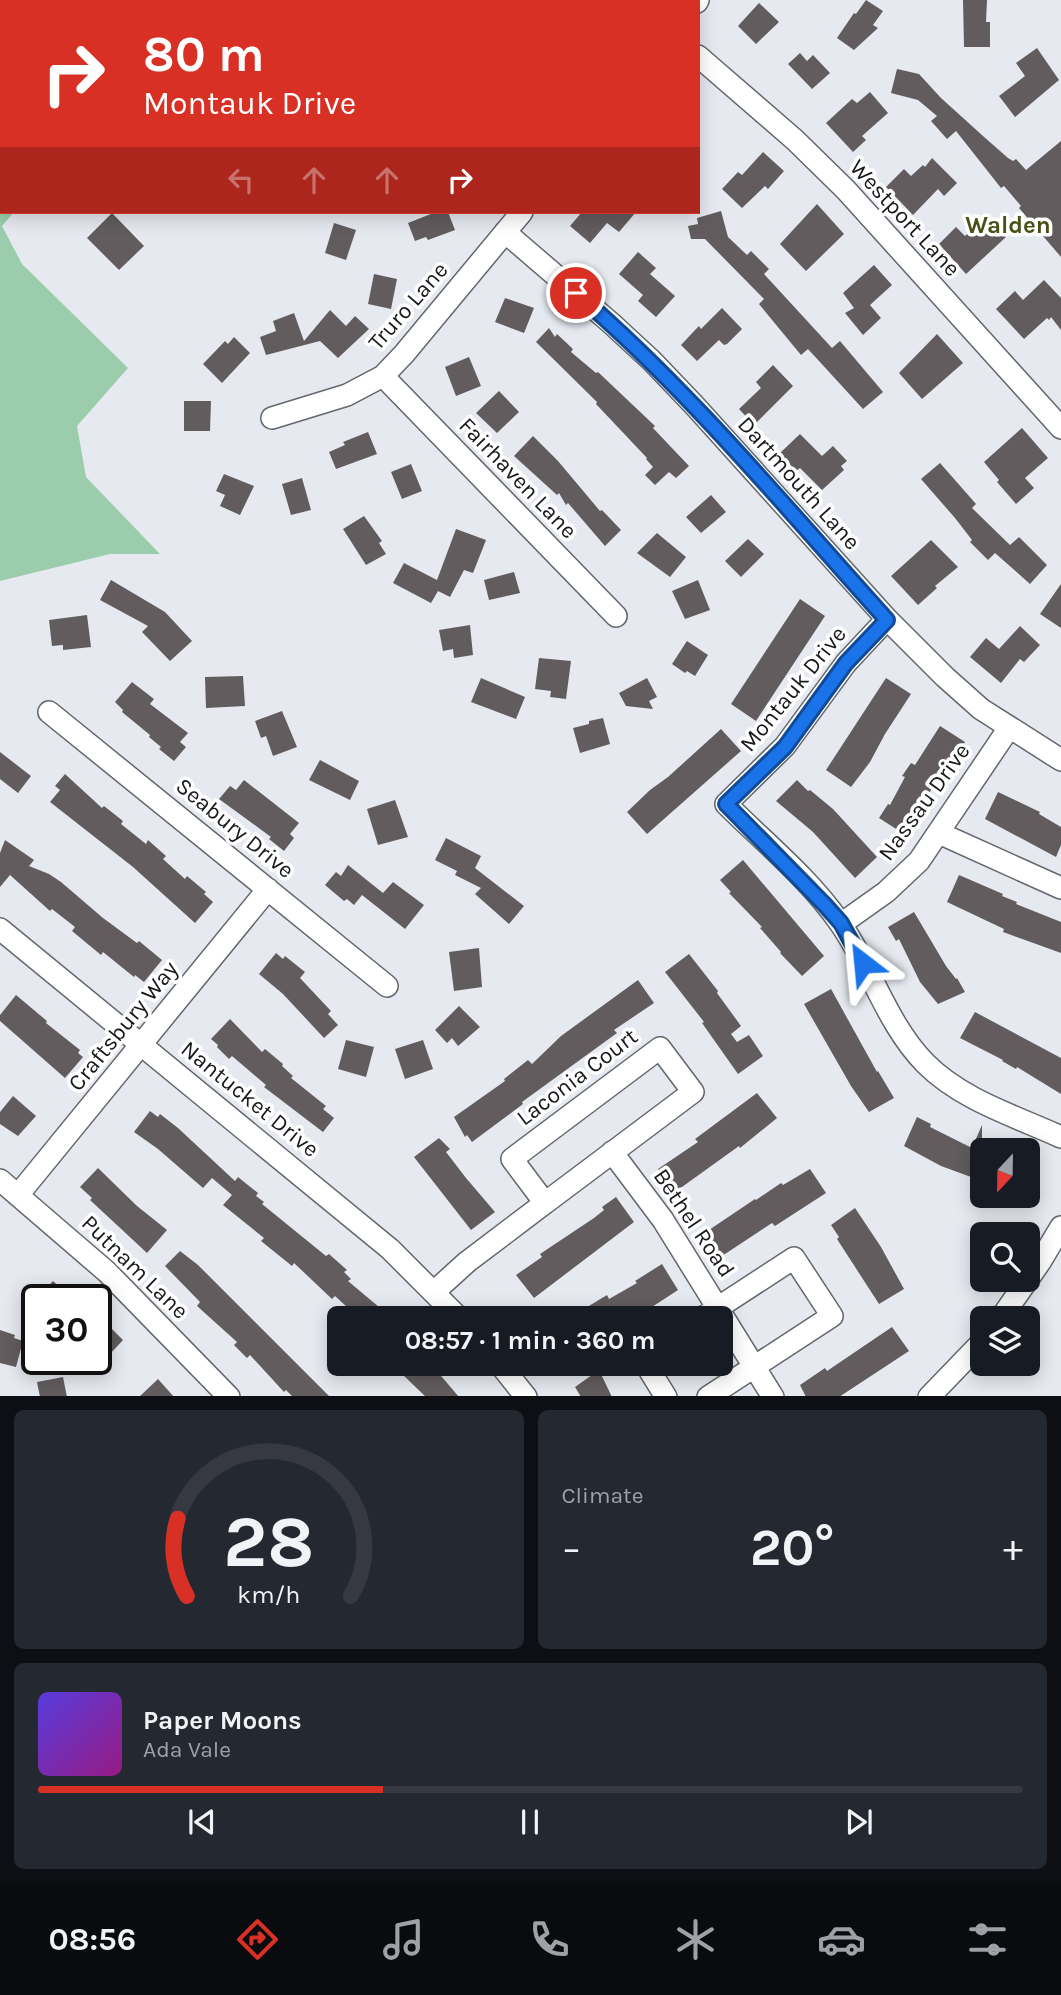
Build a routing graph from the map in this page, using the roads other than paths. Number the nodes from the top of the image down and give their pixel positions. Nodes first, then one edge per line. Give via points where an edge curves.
1 (700, 58) edge
2 (520, 214) edge
3 (505, 232) junction
4 (383, 376) junction
5 (272, 418) dead end
6 (1061, 428) edge
7 (616, 616) dead end
8 (887, 620) junction
9 (49, 712) dead end
10 (1009, 728) junction
11 (1061, 760) edge
12 (939, 833) junction
13 (1061, 888) edge
14 (268, 889) junction
15 (841, 923) junction
16 (0, 929) edge
17 (387, 986) dead end
18 (142, 1044) junction
19 (1061, 1137) edge
20 (612, 1152) junction
21 (0, 1180) edge
22 (18, 1195) junction
23 (545, 1203) junction
24 (1061, 1227) edge
25 (435, 1291) junction
26 (448, 1306) edge
27 (707, 1306) edge
28 (719, 1306) edge
29 (1010, 1306) edge
30 (733, 1341) edge
31 (970, 1354) edge
32 (754, 1367) junction
33 (510, 1376) edge
34 (653, 1376) edge
35 (229, 1396) edge
36 (526, 1396) edge
37 (666, 1396) edge
38 (708, 1396) edge
39 (773, 1396) edge
40 (929, 1396) edge

1 - 6 street, Westport Lane via 846,190
2 - 3 street, Truro Lane
3 - 4 street, Truro Lane
3 - 8 street, Dartmouth Lane via 652,361
4 - 5 street, Truro Lane via 347,395
4 - 7 street, Fairhaven Lane
8 - 10 street, Dartmouth Lane via 981,709
8 - 15 street, Montauk Drive via 846,663 785,747 726,804
9 - 14 street, Seabury Drive
10 - 11 street, Dartmouth Lane
10 - 12 street, Nassau Drive
12 - 13 street
12 - 15 street, Nassau Drive via 903,878
14 - 17 street, Seabury Drive
14 - 18 street, Craftsbury Way
15 - 19 street, Montauk Drive via 896,1023 926,1063 977,1099
16 - 18 street, Nantucket Drive
18 - 22 street, Craftsbury Way
18 - 25 street, Nantucket Drive
20 - 23 street, Laconia Court
20 - 23 street, Laconia Court via 693,1092 660,1048 512,1159
20 - 27 street, Bethel Road via 663,1220
21 - 22 street, Putnam Lane
22 - 35 street, Putnam Lane via 107,1272
23 - 25 street, Laconia Court
24 - 29 street
25 - 26 street, Nantucket Drive
28 - 32 street via 794,1258 832,1316
30 - 32 street, Bethel Road
31 - 40 street
32 - 38 street
32 - 39 street, Bethel Road
33 - 36 street
34 - 37 street

